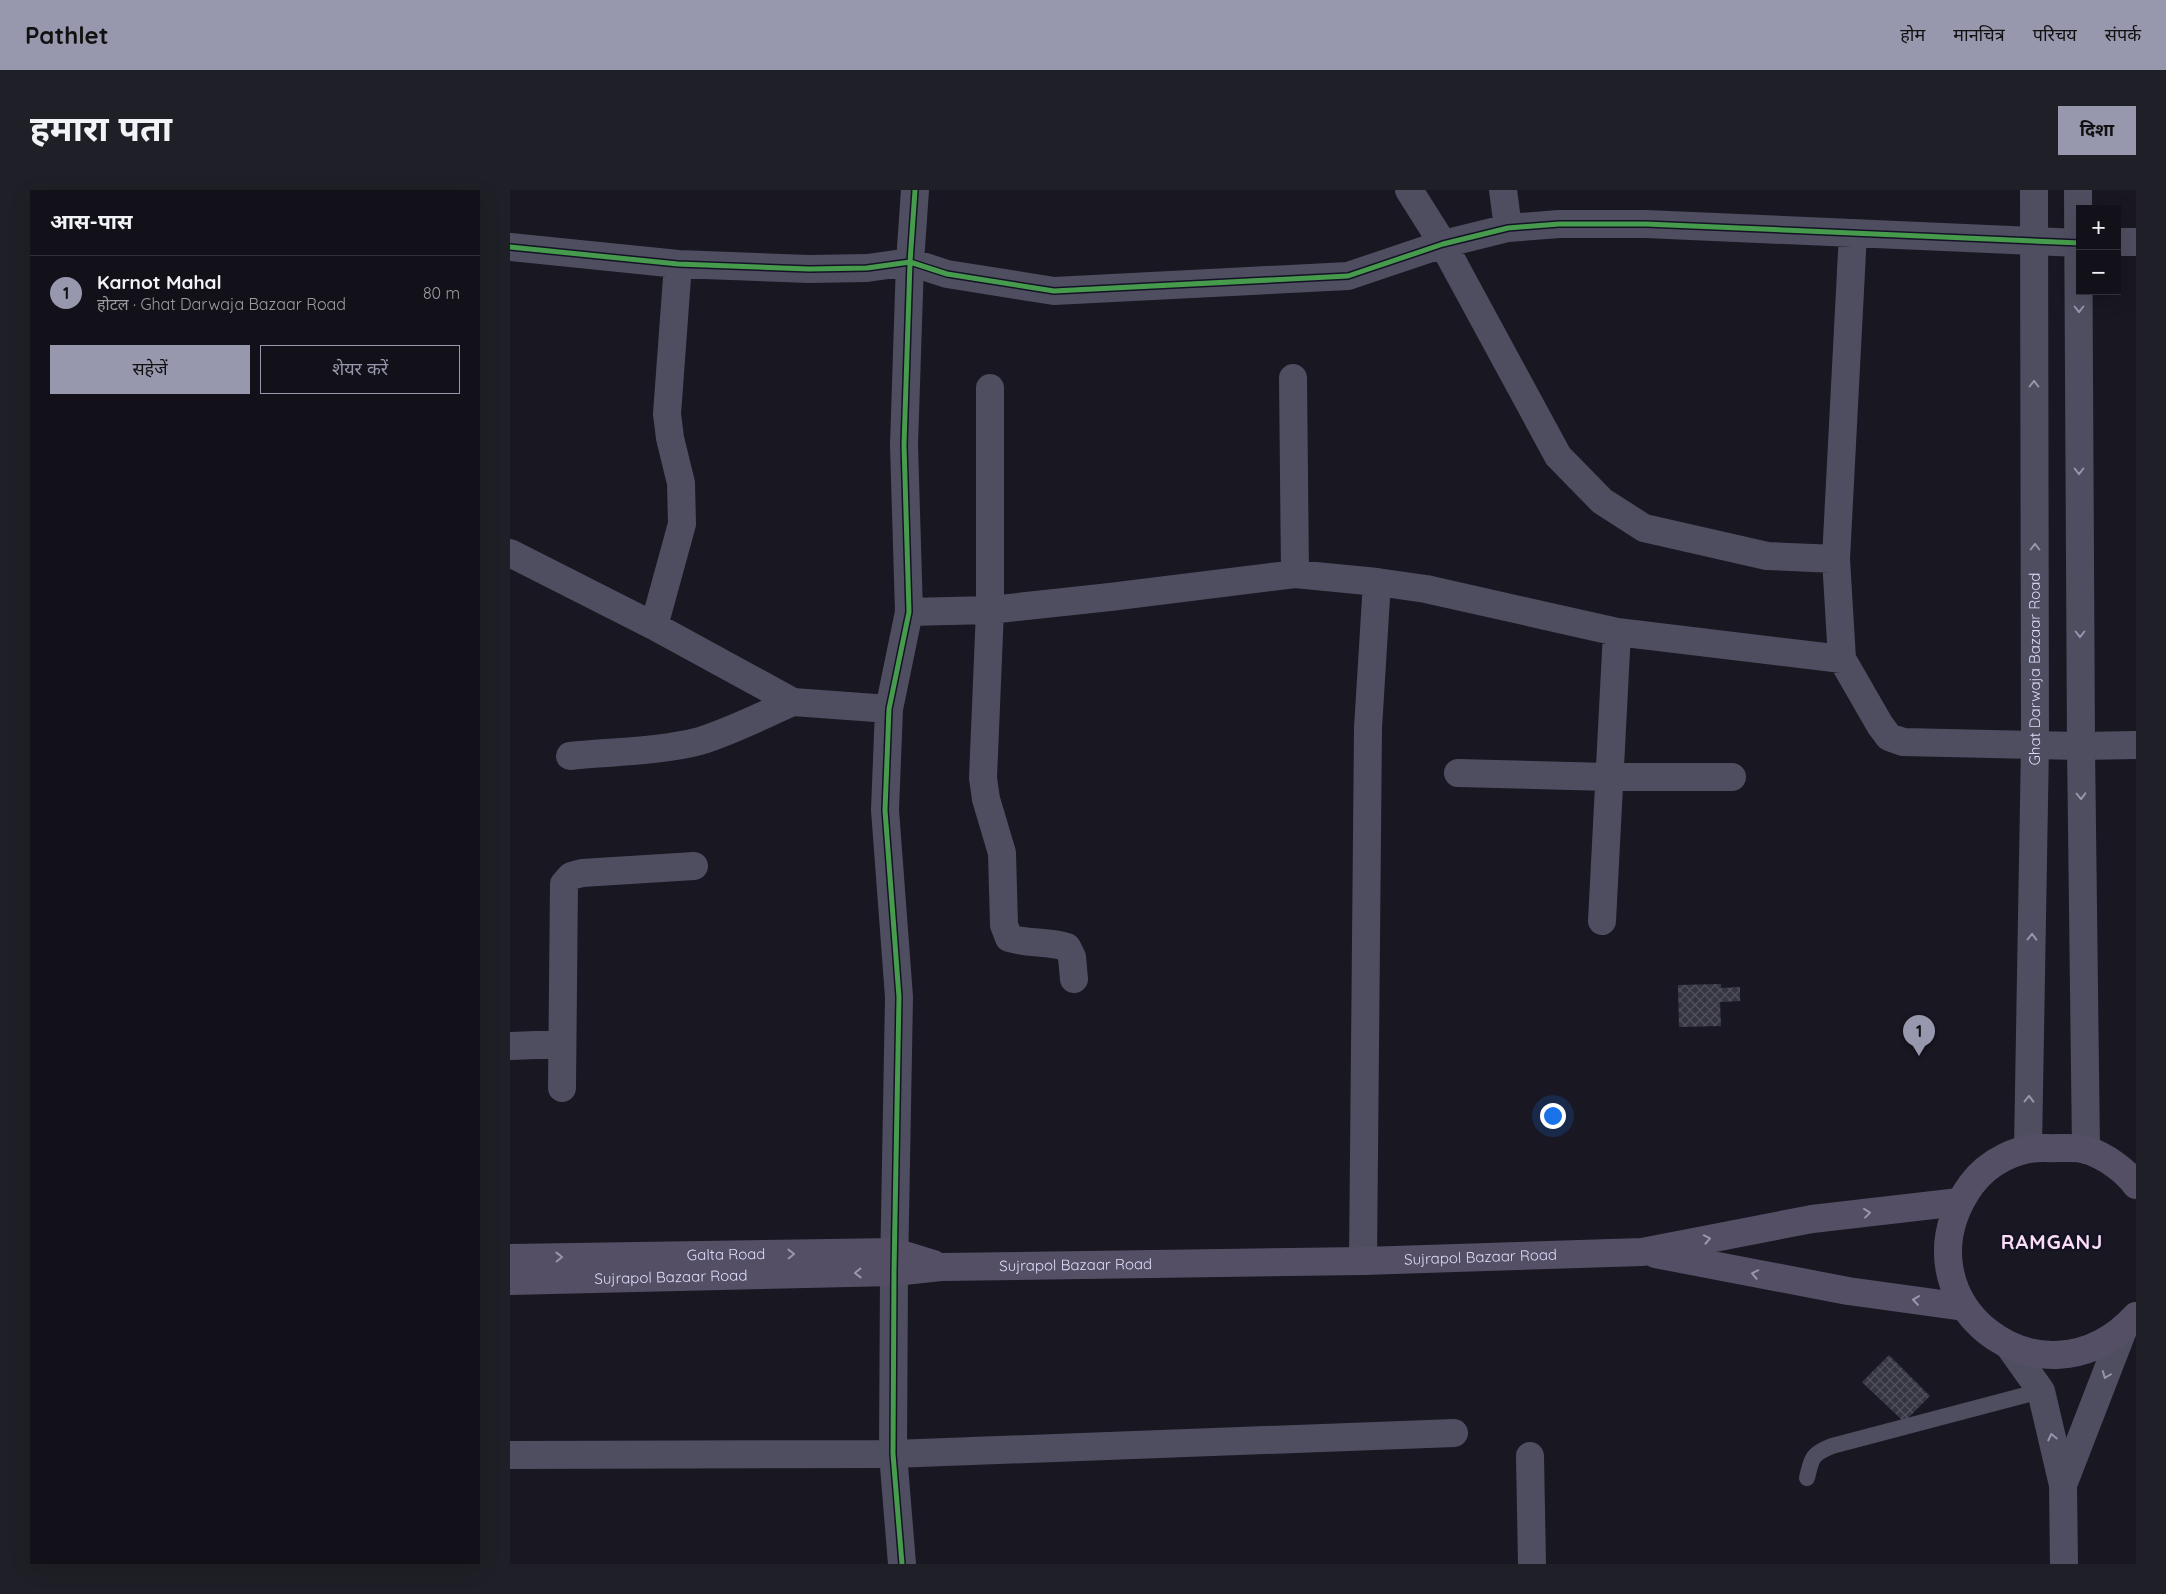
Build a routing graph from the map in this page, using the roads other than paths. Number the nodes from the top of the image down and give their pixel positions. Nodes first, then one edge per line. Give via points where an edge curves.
1 (915, 190) edge
2 (1409, 190) edge
3 (1503, 190) edge
4 (2034, 190) edge
5 (2078, 190) edge
6 (2078, 205) edge
7 (1508, 228) junction
8 (1853, 233) junction
9 (2034, 240) junction
10 (2121, 242) edge
11 (2136, 242) edge
12 (2076, 243) edge
13 (1443, 244) junction
14 (510, 247) edge
15 (2079, 250) edge
16 (910, 262) junction
17 (678, 264) junction
18 (1293, 378) dead end
19 (990, 388) dead end
20 (510, 553) edge
21 (1836, 559) junction
22 (1295, 574) junction
23 (1377, 582) junction
24 (990, 610) junction
25 (909, 612) junction
26 (654, 626) junction
27 (1616, 632) junction
28 (1842, 659) junction
29 (793, 702) junction
30 (889, 709) junction
31 (2035, 745) junction
32 (2136, 745) edge
33 (2080, 746) junction
34 (570, 756) dead end
35 (1458, 773) dead end
36 (1609, 777) junction
37 (1732, 777) dead end
38 (694, 866) dead end
39 (1602, 921) dead end
40 (1074, 979) dead end
41 (562, 1044) junction
42 (510, 1046) edge
43 (562, 1088) dead end
44 (2028, 1148) junction
45 (2086, 1150) junction
46 (2136, 1185) edge
47 (1959, 1202) junction
48 (1642, 1252) junction
49 (510, 1258) edge
50 (894, 1262) junction
51 (1363, 1262) junction
52 (510, 1281) edge
53 (1964, 1307) junction
54 (2130, 1323) edge
55 (2009, 1346) junction
56 (2041, 1391) junction
57 (1454, 1434) dead end
58 (893, 1454) junction
59 (510, 1455) edge
60 (1530, 1456) dead end
61 (1807, 1478) dead end
62 (2063, 1485) junction
63 (902, 1564) edge
64 (1532, 1564) edge
65 (2064, 1564) edge

1 - 16 street
2 - 13 street
3 - 7 street
4 - 9 street, Ghat Darwaja Bazaar Road
5 - 6 street
7 - 8 street via 1559,224 1646,224
7 - 13 street
8 - 9 street
8 - 21 street
9 - 12 street
31 -> 9 street, Ghat Darwaja Bazaar Road
10 - 11 street
13 - 16 street via 1348,276 1054,291 947,274
13 - 21 street via 1558,456 1602,501 1644,528 1767,556
14 - 17 street
15 -> 33 street
16 - 17 street via 867,268 809,269
16 - 25 street via 904,445
17 - 26 street via 667,414 681,483 682,524
18 - 22 street
19 - 24 street
20 - 26 street
21 - 28 street
22 - 23 street
22 - 24 street
23 - 27 street via 1426,589
23 - 51 street via 1368,728
24 - 25 street
24 - 40 street via 983,778 1002,853 1004,925 1009,938 1067,947 1072,957
25 - 30 street
26 - 29 street
27 - 28 street
27 - 36 street
28 - 31 street via 1889,736 1903,742
29 - 30 street
29 - 34 street via 699,741
30 - 50 street via 884,810 899,997
31 - 33 street
44 -> 31 street, Ghat Darwaja Bazaar Road
32 - 33 street
33 -> 45 street
35 - 36 street
36 - 37 street
36 - 39 street
38 - 41 street via 582,873 571,876 564,884
41 - 42 street
41 - 43 street
44 - 45 main road
44 - 47 main road via 2000,1159 1977,1177
45 - 46 main road via 2110,1161
48 -> 47 main road, Sujrapol Bazaar Road via 1812,1219
47 - 53 main road via 1952,1221 1948,1251 1952,1280
48 - 51 main road, Sujrapol Bazaar Road
53 -> 48 main road, Sujrapol Bazaar Road via 1848,1291
49 -> 50 main road, Galta Road
50 - 51 main road, Sujrapol Bazaar Road via 941,1267
50 -> 52 main road, Sujrapol Bazaar Road
50 - 58 street
53 - 55 main road via 1984,1329
54 - 55 main road via 2085,1351 2046,1355
54 -> 62 street
55 - 56 street
56 - 61 lane via 1832,1446 1817,1452 1811,1460
62 -> 56 street
57 - 58 street
58 - 59 street
58 - 63 street
60 - 64 street
62 - 65 street

